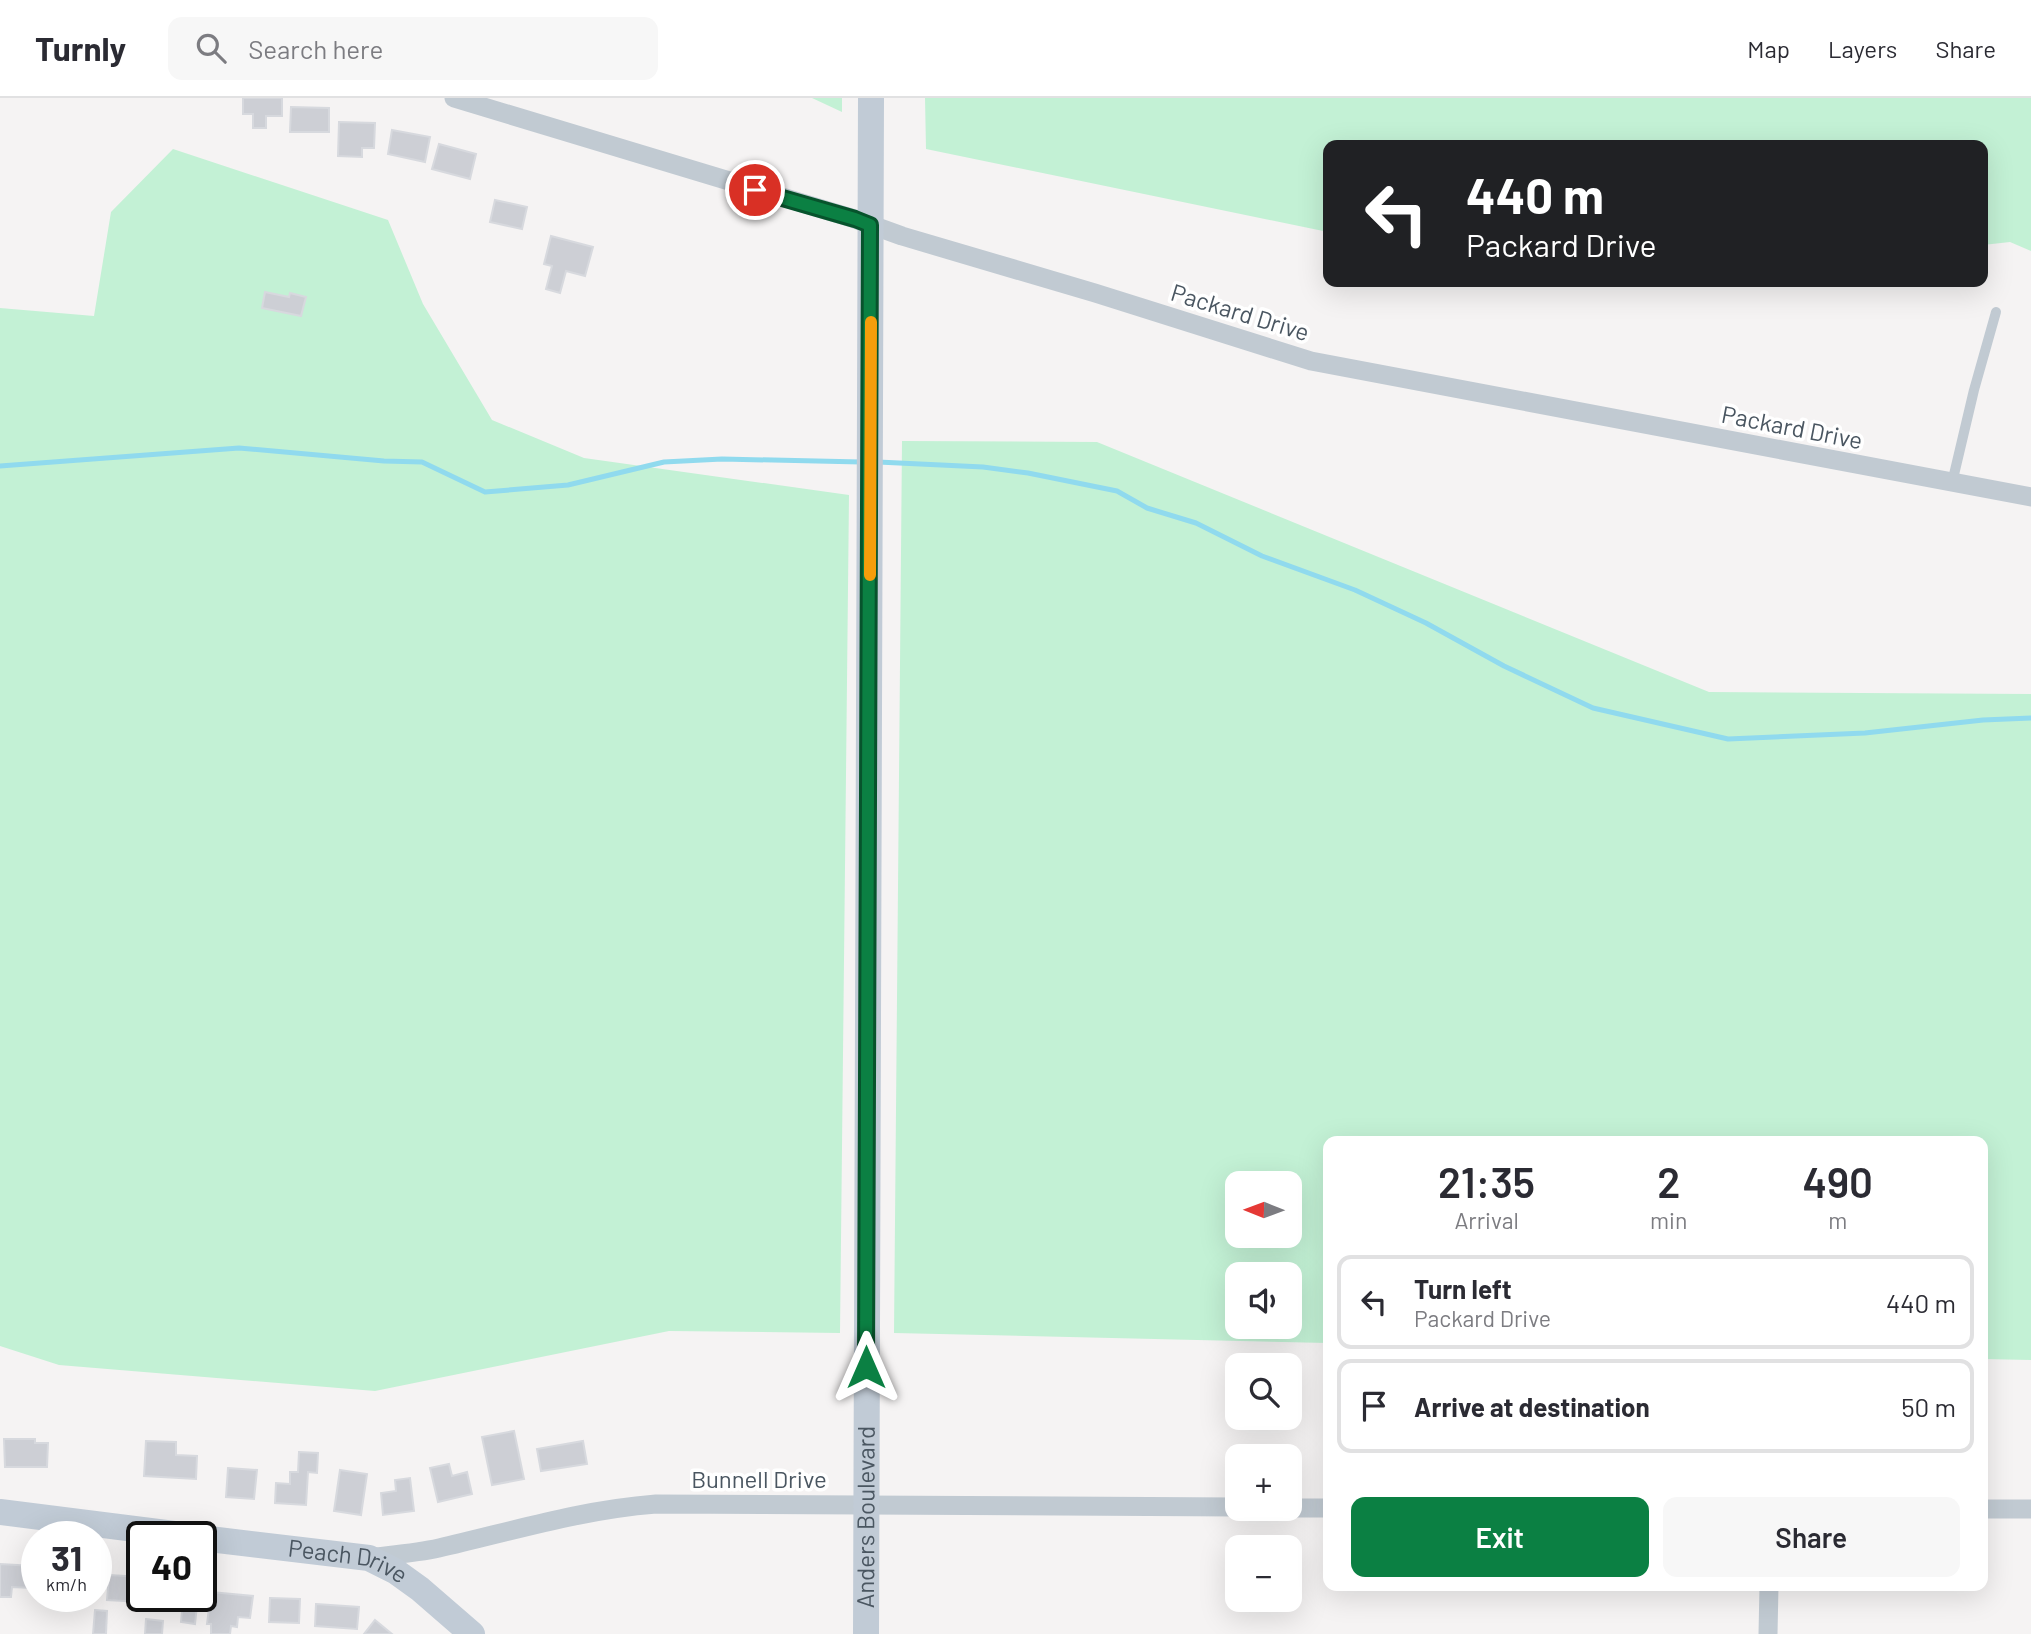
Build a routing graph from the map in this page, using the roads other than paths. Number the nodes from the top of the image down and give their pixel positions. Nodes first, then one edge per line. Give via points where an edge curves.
1 (454, 98) edge
2 (871, 98) edge
3 (870, 225) junction
4 (1996, 312) dead end
5 (1952, 483) junction
6 (2031, 497) edge
7 (866, 1505) junction
8 (1225, 1507) edge
9 (1302, 1508) edge
10 (1323, 1508) edge
11 (1988, 1509) edge
12 (2031, 1509) edge
13 (0, 1511) edge
14 (126, 1528) edge
15 (217, 1540) edge
16 (369, 1558) junction
17 (1769, 1591) edge
18 (472, 1634) edge
19 (866, 1634) edge
20 (1768, 1634) edge

1 - 3 street, Packard Drive
2 - 3 street, Anders Boulevard
3 - 5 street, Packard Drive via 1311,361
3 - 7 street, Anders Boulevard
4 - 5 lane
5 - 6 street, Packard Drive
7 - 8 street, Bunnell Drive
7 - 16 street, Bunnell Drive via 615,1507 437,1548
7 - 19 street, Anders Boulevard
9 - 10 street
11 - 12 street
13 - 14 street
15 - 16 street, Peach Drive
16 - 18 street, Peach Drive via 420,1589
17 - 20 street

